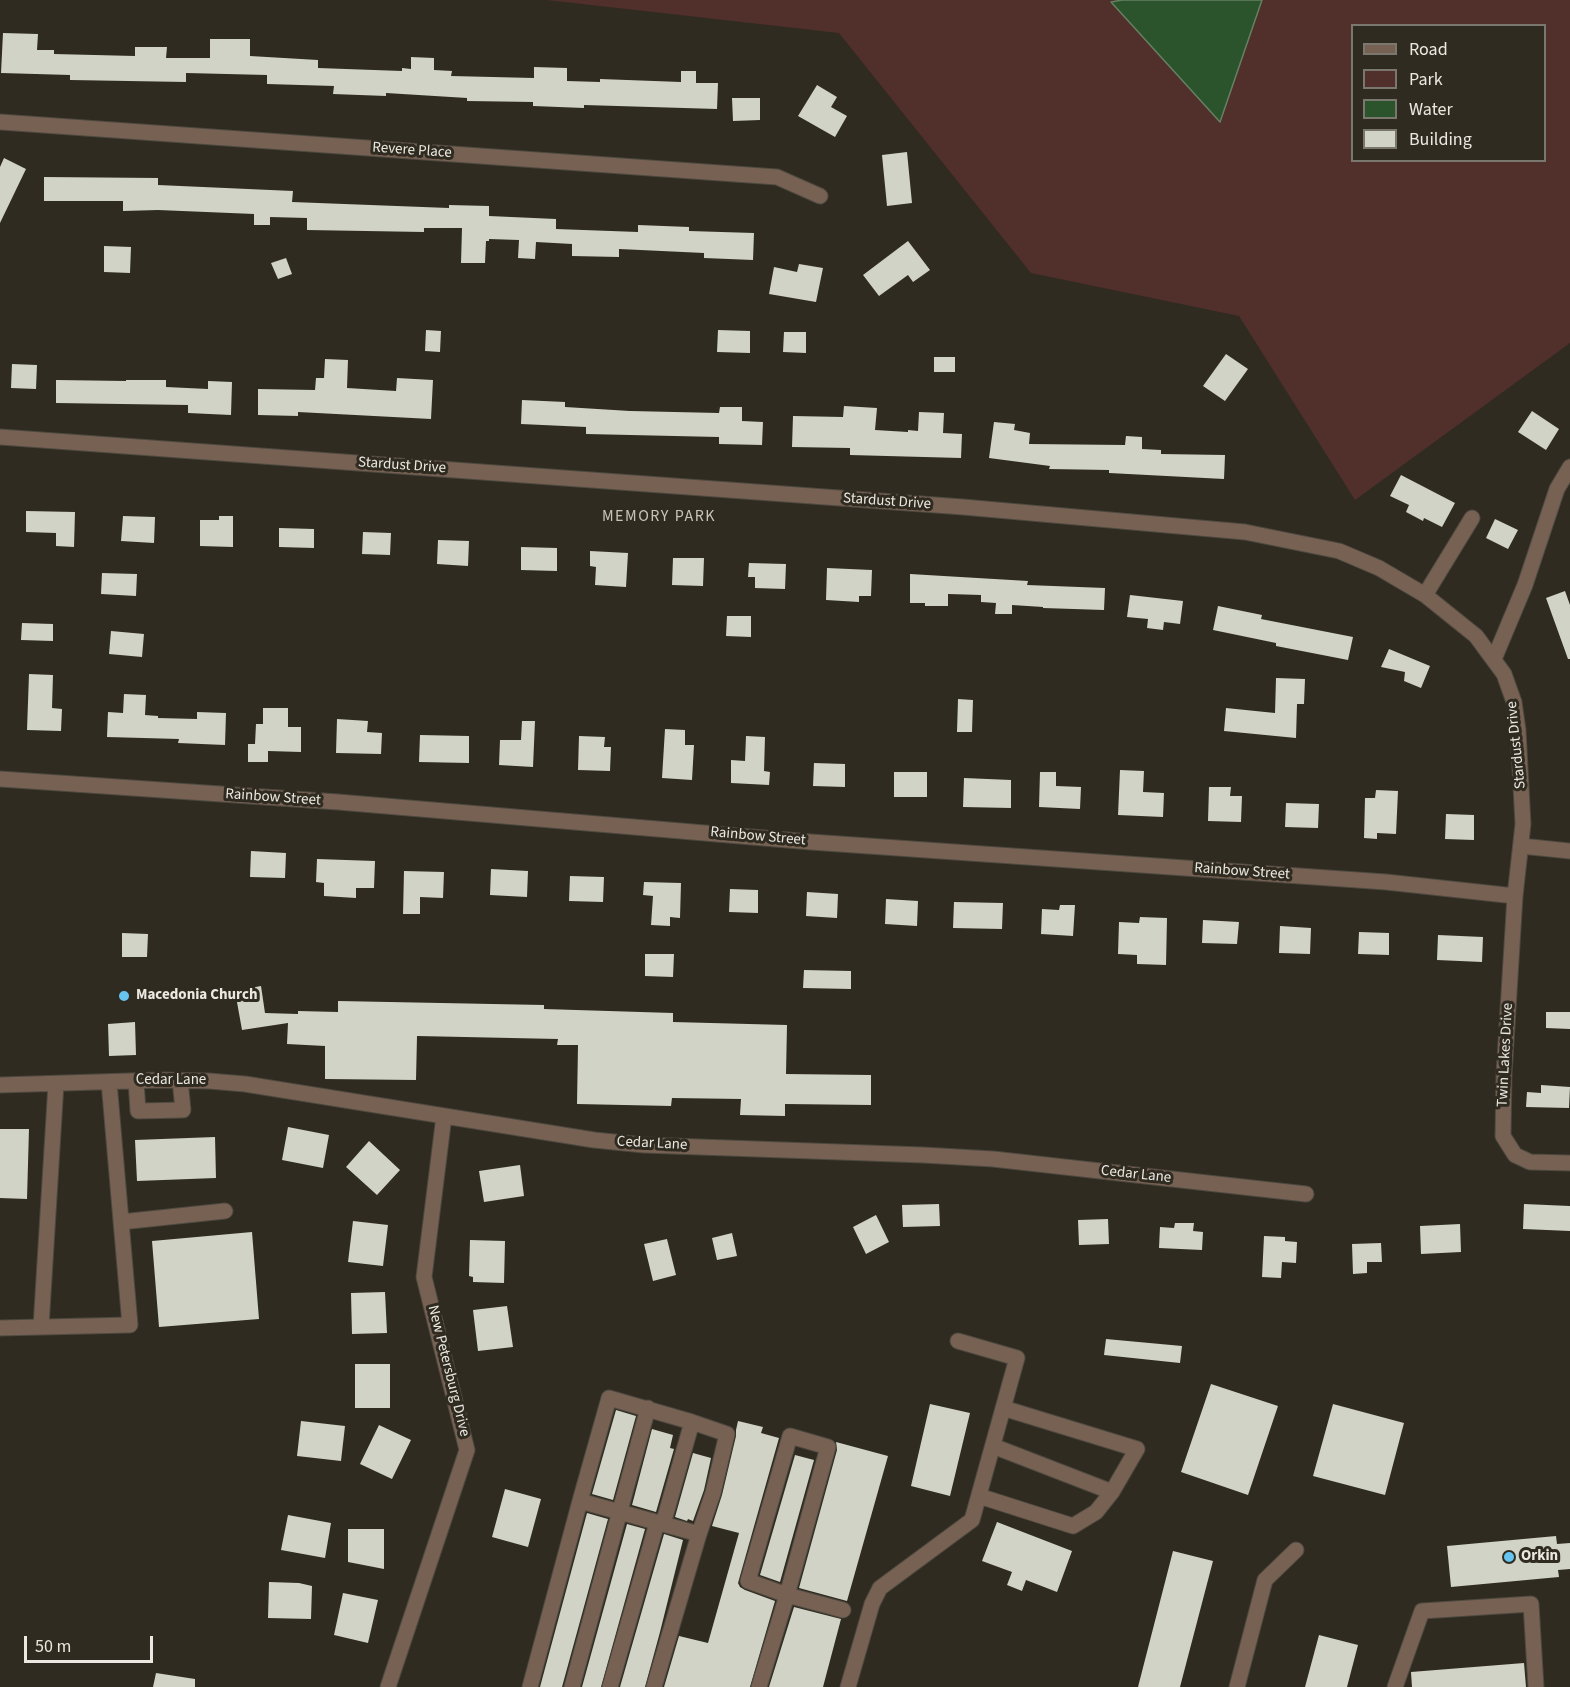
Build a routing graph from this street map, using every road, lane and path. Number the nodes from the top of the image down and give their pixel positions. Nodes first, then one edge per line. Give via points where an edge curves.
1 (0, 122) edge
2 (820, 196) dead end
3 (0, 436) edge
4 (1570, 467) edge
5 (1472, 518) dead end
6 (1425, 595) junction
7 (1494, 659) junction
8 (0, 779) edge
9 (1521, 846) junction
10 (1570, 851) edge
11 (1515, 896) junction
12 (180, 1080) junction
13 (136, 1081) junction
14 (109, 1082) junction
15 (56, 1084) junction
16 (0, 1085) edge
17 (444, 1116) junction
18 (1570, 1163) edge
19 (1306, 1194) dead end
20 (225, 1211) dead end
21 (121, 1222) junction
22 (41, 1327) junction
23 (0, 1328) edge
24 (958, 1341) dead end
25 (648, 1408) junction
26 (1003, 1408) junction
27 (692, 1422) junction
28 (993, 1446) junction
29 (1112, 1492) junction
30 (979, 1496) junction
31 (580, 1502) junction
32 (619, 1512) junction
33 (660, 1524) junction
34 (699, 1534) junction
35 (1296, 1550) dead end
36 (787, 1595) junction
37 (843, 1610) dead end
38 (388, 1687) edge
39 (530, 1687) edge
40 (572, 1687) edge
41 (610, 1687) edge
42 (654, 1687) edge
43 (759, 1687) edge
44 (848, 1687) edge
45 (1237, 1687) edge
46 (1395, 1687) edge
47 (1536, 1687) edge

1 - 2 street, Revere Place via 777,177
3 - 6 street, Stardust Drive via 963,507 1245,532 1339,551 1379,568
4 - 7 street via 1557,489 1525,585
5 - 6 street
6 - 7 street, Stardust Drive via 1476,636
7 - 9 street, Stardust Drive via 1514,702 1523,824
8 - 11 street, Rainbow Street via 1386,882
9 - 10 street
9 - 11 street, Stardust Drive
11 - 18 street, Twin Lakes Drive via 1503,1136 1515,1155 1530,1162
12 - 13 street, Cedar Lane
12 - 13 street via 183,1110 138,1111
12 - 17 street, Cedar Lane via 245,1084
13 - 14 street, Cedar Lane
14 - 15 street, Cedar Lane
14 - 21 street
15 - 16 street, Cedar Lane
15 - 22 street
17 - 19 street, Cedar Lane via 624,1143 993,1159
17 - 38 street, New Petersburg Drive via 424,1277 467,1450
20 - 21 street
21 - 22 street via 130,1325
22 - 23 street
24 - 26 street via 1017,1358
25 - 27 street
25 - 31 street via 609,1398
25 - 32 street
26 - 28 street
26 - 29 street via 1137,1449
27 - 33 street
27 - 34 street via 728,1434
28 - 29 street
28 - 30 street
29 - 30 street via 1096,1512 1073,1526
30 - 44 street via 972,1520 880,1588
31 - 32 street
31 - 39 street
32 - 33 street
32 - 40 street
33 - 34 street
33 - 41 street
34 - 42 street
35 - 45 street via 1266,1580
36 - 36 street via 828,1447 790,1436 748,1581
36 - 37 street
36 - 43 street
46 - 47 street via 1422,1611 1531,1604

